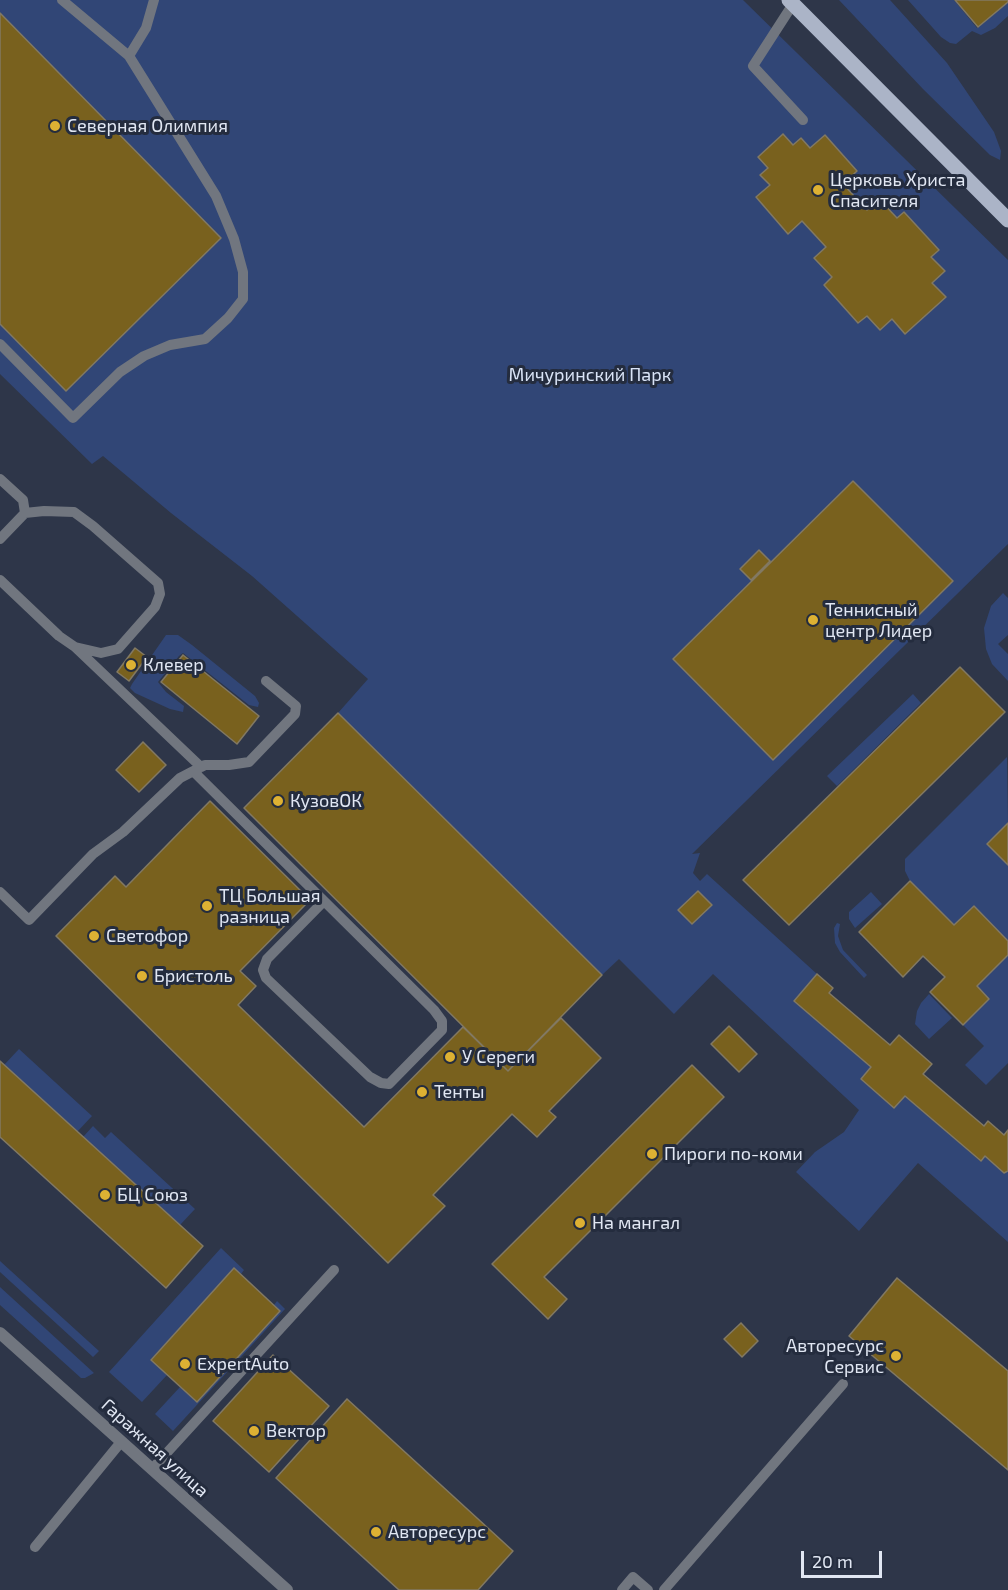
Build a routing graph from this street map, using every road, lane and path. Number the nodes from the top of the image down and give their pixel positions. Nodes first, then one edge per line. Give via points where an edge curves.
1 (62, 0) edge
2 (154, 0) edge
3 (791, 2) edge
4 (129, 56) junction
5 (802, 120) dead end
6 (1008, 220) edge
7 (0, 344) edge
8 (0, 479) edge
9 (25, 513) junction
10 (0, 539) edge
11 (0, 580) edge
12 (75, 647) junction
13 (266, 681) dead end
14 (197, 769) junction
15 (0, 892) edge
16 (324, 902) junction
17 (334, 1270) dead end
18 (0, 1333) edge
19 (843, 1384) dead end
20 (121, 1442) junction
21 (152, 1469) junction
22 (35, 1547) dead end
23 (287, 1590) edge
24 (622, 1590) edge
25 (648, 1590) edge
26 (664, 1590) edge

1 - 4 lane
2 - 4 lane via 146,28
3 - 5 lane via 753,66
3 - 6 main road
4 - 7 lane via 216,195 243,272 243,299 205,339 170,345 144,356 120,372 73,418
8 - 9 lane via 23,501
9 - 10 lane
9 - 12 lane via 74,512 158,583 160,594 154,607 118,649 101,653
11 - 12 lane via 58,636
12 - 14 lane
13 - 14 lane via 296,706 295,714 249,762
14 - 15 lane via 180,778 123,832 93,854 29,921
14 - 16 lane
16 - 16 lane via 442,1021 442,1030 389,1084 370,1077 266,978 263,970 267,959
17 - 21 lane
18 - 20 street, Гаражная улица
19 - 26 lane
20 - 21 street, Гаражная улица
20 - 22 lane
21 - 23 street, Гаражная улица
24 - 25 lane via 633,1577

